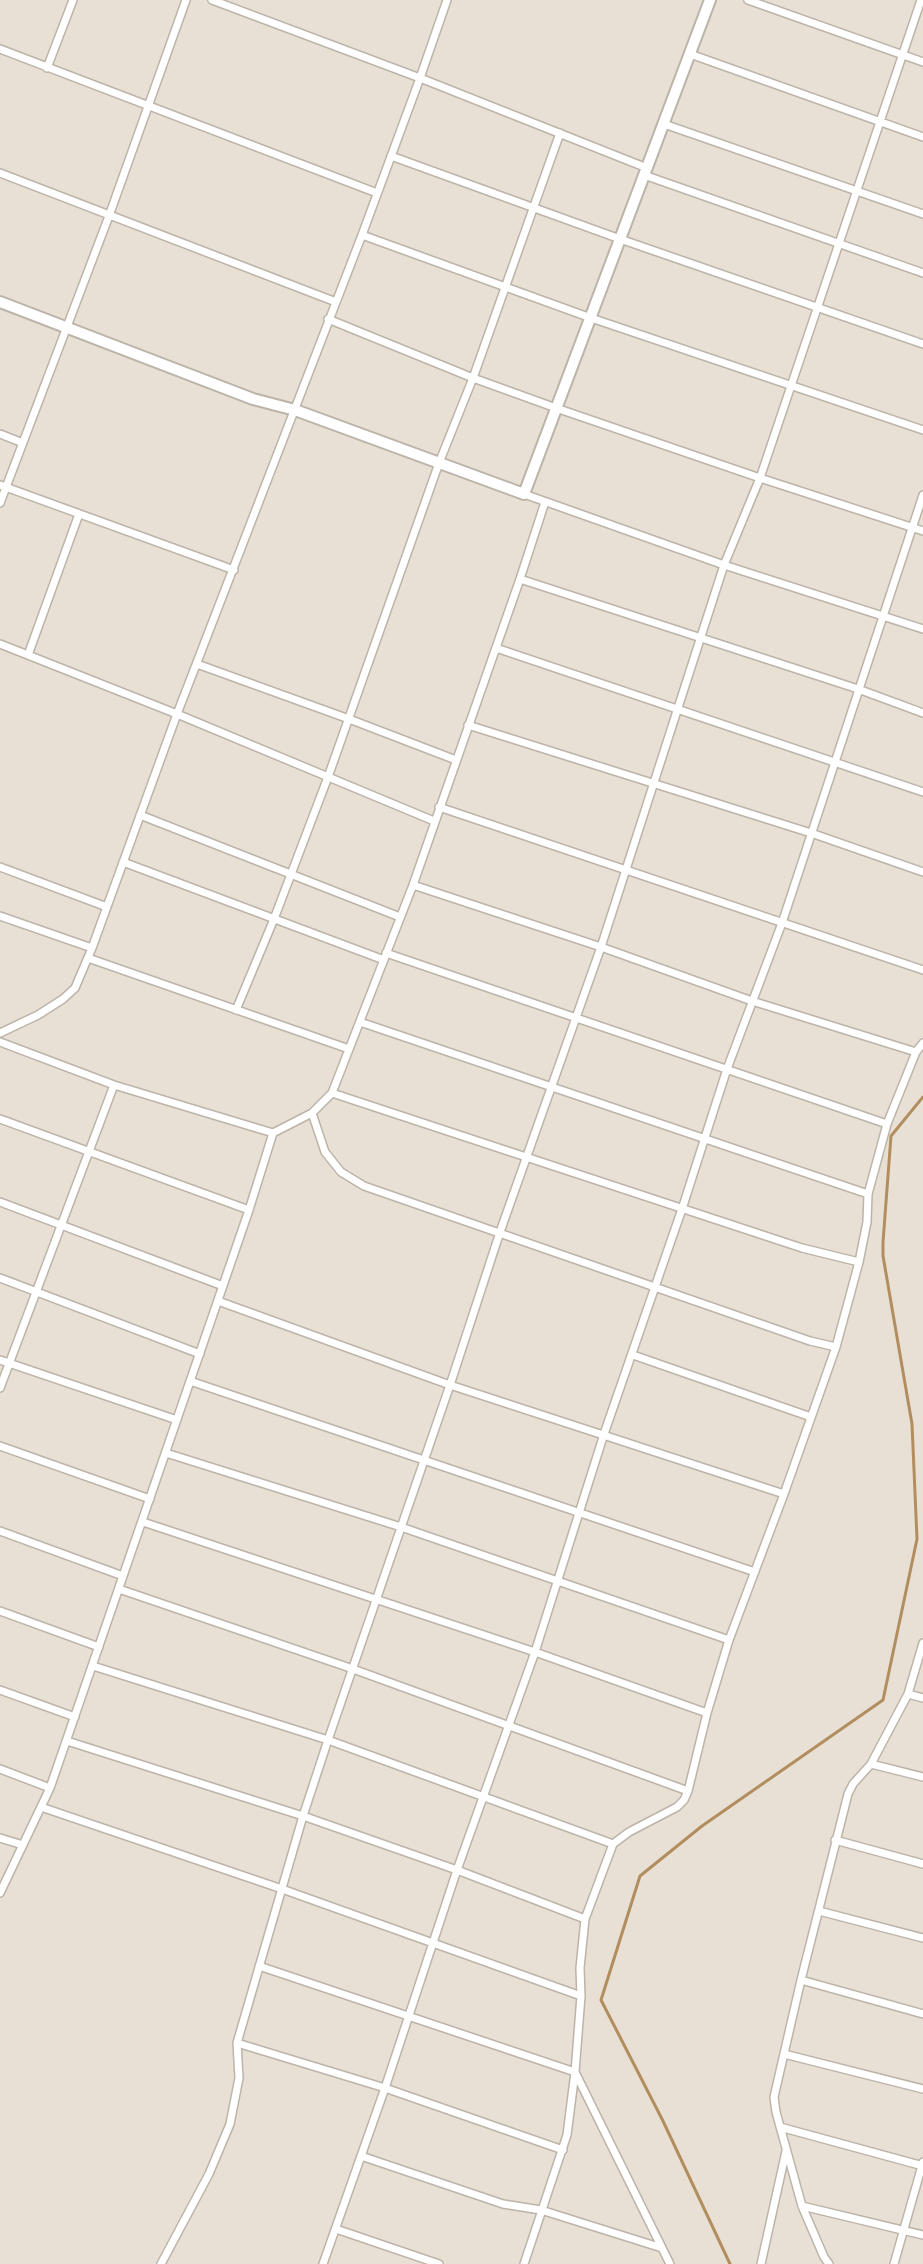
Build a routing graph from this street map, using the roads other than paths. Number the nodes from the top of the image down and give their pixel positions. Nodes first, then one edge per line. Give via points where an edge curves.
1 (73, 0) edge
2 (186, 0) edge
3 (212, 0) edge
4 (447, 0) edge
5 (710, 0) edge
6 (748, 0) edge
7 (921, 0) edge
8 (0, 50) edge
9 (690, 54) junction
10 (903, 55) junction
11 (923, 62) edge
12 (47, 68) junction
13 (420, 78) junction
14 (148, 107) junction
15 (880, 123) junction
16 (664, 124) junction
17 (560, 133) junction
18 (923, 137) edge
19 (391, 156) junction
20 (646, 172) junction
21 (0, 173) edge
22 (856, 190) junction
23 (377, 193) junction
24 (533, 208) junction
25 (923, 214) edge
26 (110, 216) junction
27 (362, 235) junction
28 (620, 240) junction
29 (838, 243) junction
30 (923, 273) edge
31 (505, 287) junction
32 (0, 302) edge
33 (336, 302) junction
34 (816, 308) junction
35 (591, 318) junction
36 (328, 319) junction
37 (66, 328) junction
38 (923, 344) edge
39 (473, 378) junction
40 (790, 385) junction
41 (556, 408) junction
42 (295, 410) junction
43 (923, 430) edge
44 (0, 434) edge
45 (23, 443) junction
46 (439, 463) junction
47 (760, 478) junction
48 (3, 486) edge
49 (524, 494) junction
50 (923, 495) edge
51 (545, 502) junction
52 (0, 503) edge
53 (79, 514) junction
54 (912, 527) junction
55 (923, 531) edge
56 (724, 565) junction
57 (234, 570) junction
58 (520, 579) junction
59 (882, 614) junction
60 (923, 629) edge
61 (700, 639) junction
62 (0, 644) edge
63 (496, 648) junction
64 (28, 656) junction
65 (197, 664) junction
66 (858, 689) junction
67 (678, 710) junction
68 (923, 713) edge
69 (177, 714) junction
70 (349, 719) junction
71 (468, 725) junction
72 (456, 760) junction
73 (834, 763) junction
74 (328, 777) junction
75 (654, 784) junction
76 (923, 792) edge
77 (439, 807) junction
78 (140, 815) junction
79 (434, 821) junction
80 (811, 833) junction
81 (123, 862) junction
82 (0, 867) edge
83 (627, 869) junction
84 (923, 872) edge
85 (291, 874) junction
86 (413, 885) junction
87 (107, 907) junction
88 (0, 916) edge
89 (400, 917) junction
90 (274, 919) junction
91 (782, 923) junction
92 (601, 947) junction
93 (92, 948) junction
94 (385, 957) junction
95 (88, 958) junction
96 (923, 969) edge
97 (752, 1001) junction
98 (236, 1010) junction
99 (576, 1018) junction
100 (360, 1022) junction
101 (0, 1033) edge
102 (0, 1042) edge
103 (923, 1043) edge
104 (349, 1049) junction
105 (916, 1052) junction
106 (727, 1069) junction
107 (114, 1085) junction
108 (550, 1088) junction
109 (332, 1093) junction
110 (312, 1113) junction
111 (0, 1119) edge
112 (887, 1124) junction
113 (273, 1133) junction
114 (705, 1138) junction
115 (89, 1152) junction
116 (526, 1156) junction
117 (868, 1194) junction
118 (0, 1202) edge
119 (682, 1209) junction
120 (249, 1210) junction
121 (61, 1226) junction
122 (500, 1232) junction
123 (859, 1262) junction
124 (0, 1278) edge
125 (223, 1286) junction
126 (655, 1286) junction
127 (36, 1292) junction
128 (218, 1301) junction
129 (836, 1347) junction
130 (200, 1354) junction
131 (633, 1355) junction
132 (0, 1360) edge
133 (9, 1364) junction
134 (190, 1381) junction
135 (450, 1385) junction
136 (0, 1388) edge
137 (811, 1417) junction
138 (177, 1420) junction
139 (604, 1434) junction
140 (0, 1446) edge
141 (166, 1453) junction
142 (424, 1460) junction
143 (784, 1494) junction
144 (150, 1499) junction
145 (578, 1513) junction
146 (143, 1522) junction
147 (401, 1527) junction
148 (0, 1531) edge
149 (755, 1572) junction
150 (123, 1576) junction
151 (557, 1581) junction
152 (119, 1589) junction
153 (376, 1600) junction
154 (0, 1611) edge
155 (729, 1640) junction
156 (923, 1643) edge
157 (99, 1647) junction
158 (535, 1652) junction
159 (93, 1666) junction
160 (353, 1669) junction
161 (0, 1690) edge
162 (908, 1694) junction
163 (923, 1698) edge
164 (707, 1713) junction
165 (75, 1717) junction
166 (507, 1726) junction
167 (328, 1740) junction
168 (67, 1741) junction
169 (871, 1764) junction
170 (0, 1769) edge
171 (923, 1777) edge
172 (51, 1788) junction
173 (688, 1791) junction
174 (483, 1797) junction
175 (41, 1807) junction
176 (303, 1816) junction
177 (0, 1838) edge
178 (836, 1840) junction
179 (613, 1844) junction
180 (23, 1845) junction
181 (923, 1864) edge
182 (457, 1870) junction
183 (282, 1888) junction
184 (0, 1893) edge
185 (819, 1911) junction
186 (585, 1919) junction
187 (923, 1938) edge
188 (432, 1942) junction
189 (259, 1966) junction
190 (801, 1980) junction
191 (581, 1996) junction
192 (923, 2013) edge
193 (409, 2016) junction
194 (237, 2043) junction
195 (784, 2054) junction
196 (575, 2072) junction
197 (385, 2088) junction
198 (923, 2089) edge
199 (780, 2127) junction
200 (786, 2149) junction
201 (563, 2150) junction
202 (361, 2156) junction
203 (923, 2164) edge
204 (802, 2206) junction
205 (541, 2210) junction
206 (336, 2229) junction
207 (903, 2229) junction
208 (923, 2235) edge
209 (662, 2248) junction
210 (161, 2264) edge
211 (323, 2264) edge
212 (439, 2264) edge
213 (524, 2264) edge
214 (670, 2264) edge
215 (761, 2264) edge
216 (829, 2264) edge
217 (894, 2264) edge

1 - 12 street
2 - 14 street
3 - 13 street
4 - 13 street
5 - 9 street
6 - 10 street
7 - 10 street
8 - 12 street
9 - 15 street
9 - 16 street
10 - 11 street
10 - 15 street
12 - 14 street
13 - 17 street
13 - 19 street
14 - 23 street
14 - 26 street
15 - 18 street
15 - 22 street
16 - 20 street
16 - 22 street
17 - 20 street
17 - 24 street
19 - 23 street
19 - 24 street
20 - 28 street
20 - 29 street
21 - 26 street
22 - 25 street
22 - 29 street
23 - 27 street
24 - 28 street
24 - 31 street
26 - 33 street
26 - 37 street
27 - 31 street
27 - 33 street
28 - 34 street
28 - 35 street
29 - 30 street
29 - 34 street
31 - 35 street
31 - 39 street
32 - 37 street
33 - 36 street
34 - 38 street
34 - 40 street
35 - 40 street
35 - 41 street
36 - 39 street
36 - 42 street
37 - 42 street via 253,399
37 - 45 street
39 - 41 street
39 - 46 street
40 - 43 street
40 - 47 street
41 - 47 street
41 - 49 street
42 - 46 street
42 - 57 street
44 - 45 street
45 - 48 street
46 - 49 street
46 - 70 street
47 - 54 street
47 - 56 street
48 - 52 street
48 - 53 street
49 - 51 street
50 - 54 street
51 - 56 street
51 - 58 street
53 - 57 street
53 - 64 street
54 - 55 street
54 - 59 street
56 - 59 street
56 - 61 street
57 - 65 street
58 - 61 street
58 - 63 street
59 - 60 street
59 - 66 street
61 - 66 street
61 - 67 street
62 - 64 street
63 - 67 street
63 - 71 street
64 - 69 street
65 - 69 street
65 - 70 street
66 - 68 street
66 - 73 street
67 - 73 street
67 - 75 street
69 - 74 street
69 - 78 street
70 - 72 street
70 - 74 street
71 - 72 street
71 - 75 street
72 - 77 street
73 - 76 street
73 - 80 street
74 - 79 street
74 - 85 street
75 - 80 street
75 - 83 street
77 - 79 street
77 - 83 street
78 - 81 street
78 - 85 street
79 - 86 street
80 - 84 street
80 - 91 street
81 - 87 street
81 - 90 street
82 - 87 street
83 - 91 street
83 - 92 street
85 - 89 street
85 - 90 street
86 - 89 street
86 - 92 street
87 - 93 street
88 - 93 street
89 - 94 street
90 - 94 street
90 - 98 street
91 - 96 street
91 - 97 street
92 - 97 street
92 - 99 street
93 - 95 street
94 - 99 street
94 - 100 street
95 - 98 street
95 - 101 street via 75,988 63,999
97 - 105 street
97 - 106 street
98 - 104 street
99 - 106 street
99 - 108 street
100 - 104 street
100 - 108 street
102 - 107 street
103 - 105 street
104 - 109 street
105 - 112 street
106 - 112 street
106 - 114 street
107 - 113 street
107 - 115 street
108 - 114 street
108 - 116 street
109 - 110 street
109 - 116 street
110 - 113 street
110 - 122 street via 325,1152 341,1172 364,1186
111 - 115 street
112 - 117 street
113 - 120 street
114 - 117 street
114 - 119 street
115 - 120 street
115 - 121 street
116 - 119 street
116 - 122 street
117 - 123 street
118 - 121 street
119 - 123 street
119 - 126 street
120 - 125 street
121 - 125 street
121 - 127 street
122 - 126 street
122 - 135 street
123 - 129 street
124 - 127 street
125 - 128 street
126 - 129 street
126 - 131 street
127 - 130 street
127 - 133 street
128 - 130 street
128 - 135 street
129 - 137 street
130 - 134 street
131 - 137 street
131 - 139 street
132 - 133 street
133 - 136 street
133 - 138 street
134 - 138 street
134 - 142 street
135 - 139 street
135 - 142 street
137 - 143 street
138 - 141 street
139 - 143 street
139 - 145 street
140 - 144 street
141 - 144 street
141 - 147 street
142 - 145 street
142 - 147 street
143 - 149 street
144 - 146 street
145 - 149 street
145 - 151 street
146 - 150 street
146 - 153 street
147 - 151 street
147 - 153 street
148 - 150 street
149 - 155 street
150 - 152 street
151 - 155 street
151 - 158 street
152 - 157 street
152 - 160 street
153 - 158 street
153 - 160 street
154 - 157 street
155 - 164 street
156 - 162 street
157 - 159 street
158 - 164 street
158 - 166 street
159 - 165 street
159 - 167 street
160 - 166 street
160 - 167 street
161 - 165 street
162 - 163 street
162 - 169 street
164 - 173 street
165 - 168 street
166 - 173 street
166 - 174 street
167 - 174 street
167 - 176 street
168 - 172 street
168 - 176 street
169 - 171 street
169 - 178 street via 848,1794
170 - 172 street
172 - 175 street
173 - 179 street via 677,1807
174 - 179 street
174 - 182 street
175 - 180 street
175 - 183 street
176 - 182 street
176 - 183 street
177 - 180 street
178 - 181 street
178 - 185 street
179 - 186 street
180 - 184 street
182 - 186 street
182 - 188 street
183 - 188 street
183 - 189 street
185 - 187 street
185 - 190 street
186 - 191 street
188 - 191 street
188 - 193 street
189 - 193 street
189 - 194 street
190 - 192 street
190 - 195 street
191 - 196 street
193 - 196 street
193 - 197 street
194 - 197 street
194 - 210 street via 239,2078 230,2124 209,2174
195 - 198 street
195 - 199 street via 774,2097
196 - 201 street
196 - 209 street
197 - 201 street
197 - 202 street
199 - 200 street
199 - 203 street
200 - 204 street
200 - 215 street
201 - 205 street
202 - 205 street via 503,2204
202 - 206 street
203 - 207 street
204 - 207 street
204 - 216 street
205 - 209 street
205 - 213 street
206 - 211 street
206 - 212 street
207 - 208 street
207 - 217 street
209 - 214 street

